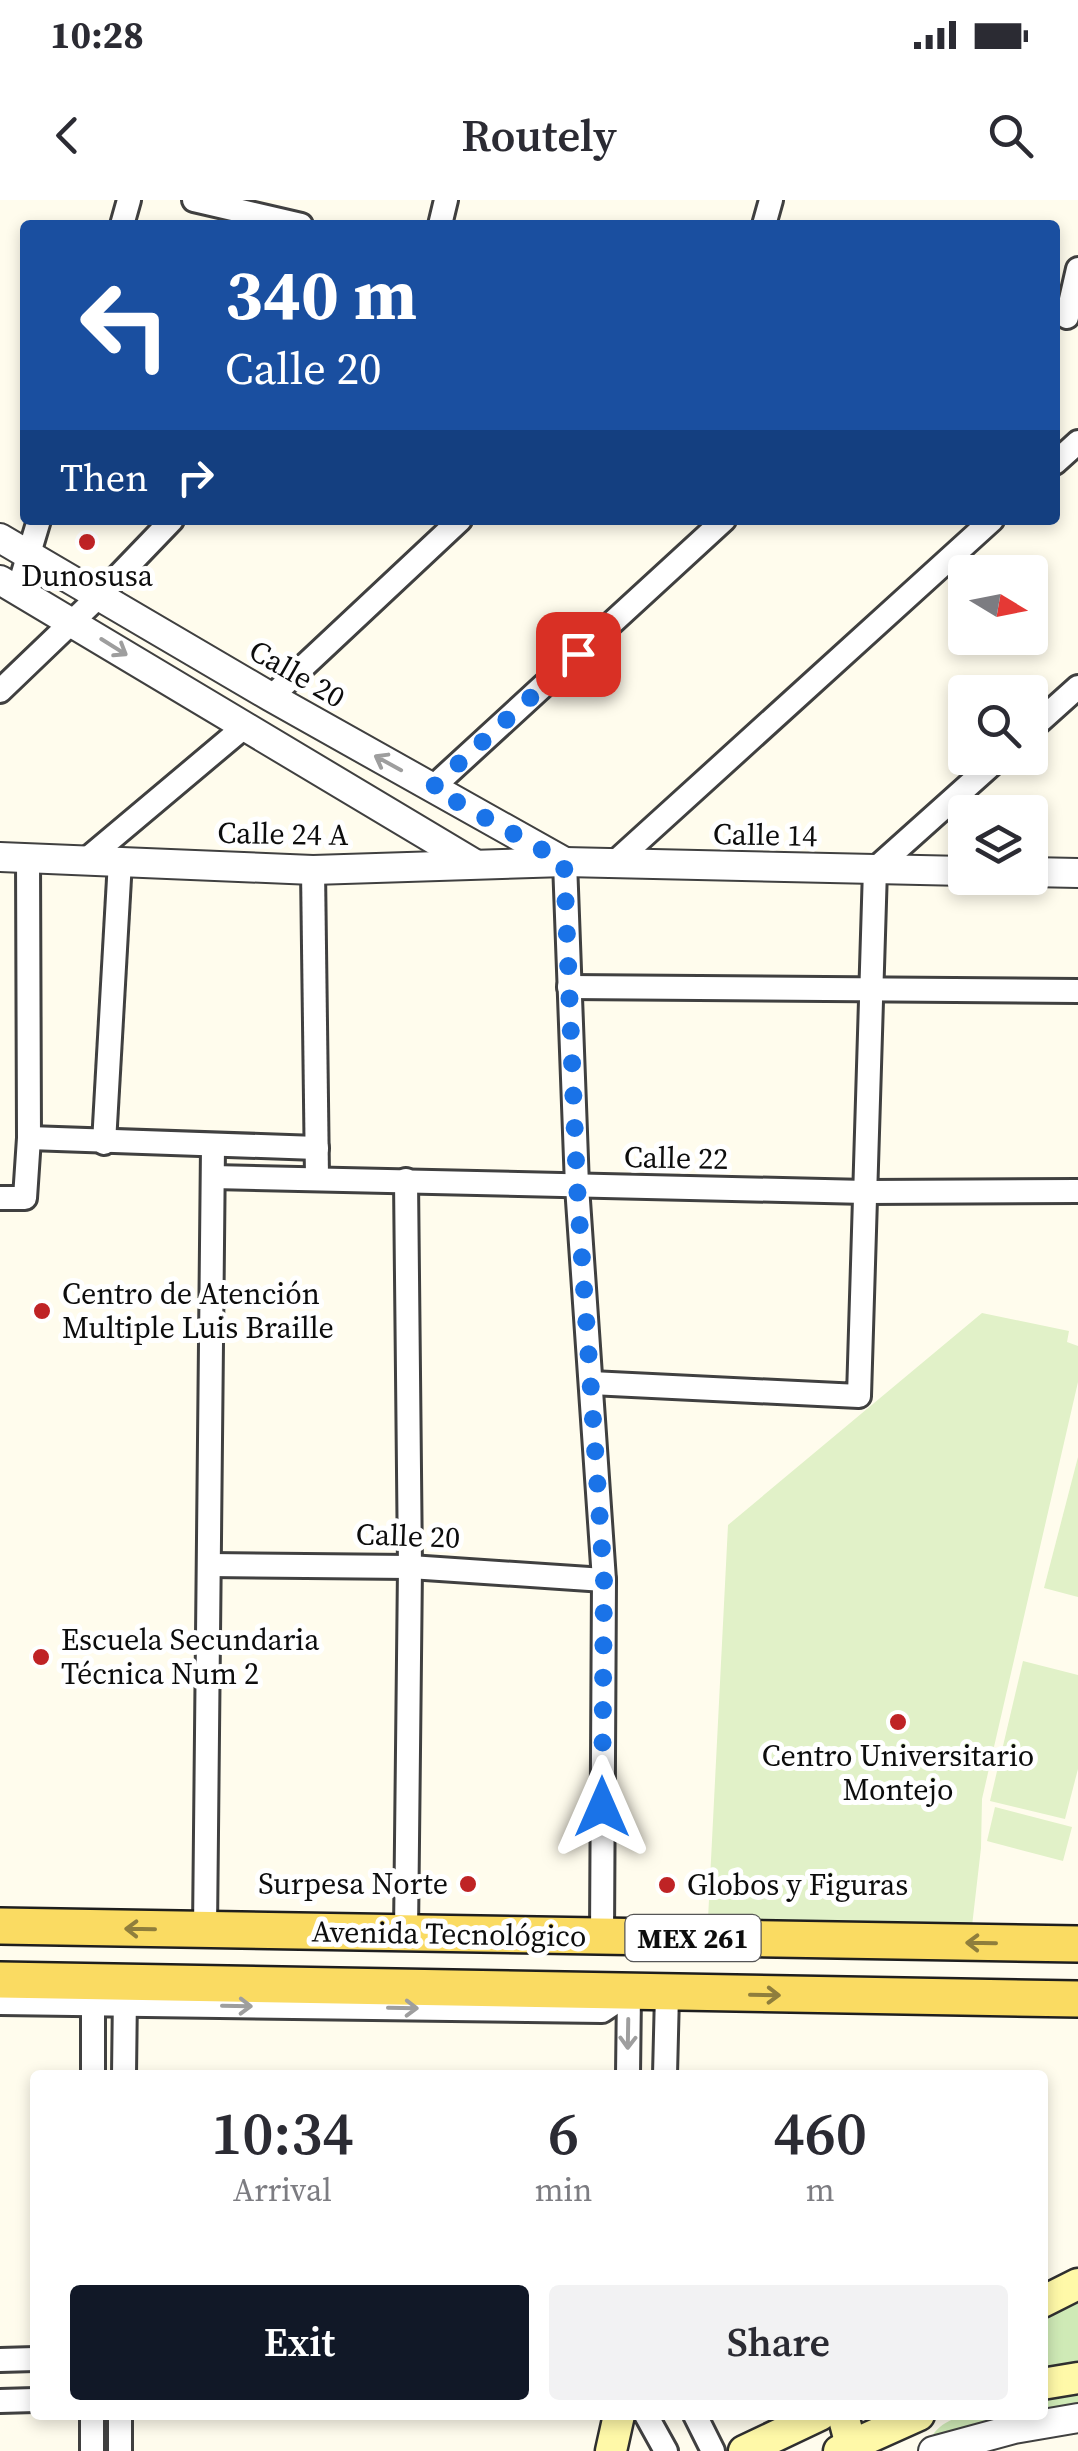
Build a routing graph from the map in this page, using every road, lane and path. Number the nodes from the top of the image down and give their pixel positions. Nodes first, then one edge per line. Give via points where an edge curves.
1 (194, 200) edge
2 (280, 220) edge
3 (1078, 268) edge
4 (1067, 318) edge
5 (38, 525) edge
6 (167, 525) edge
7 (455, 525) edge
8 (719, 525) edge
9 (986, 525) edge
10 (0, 538) edge
11 (29, 555) junction
12 (9, 585) edge
13 (98, 597) junction
14 (70, 620) junction
15 (1078, 686) edge
16 (0, 691) edge
17 (271, 697) junction
18 (1048, 714) edge
19 (244, 727) junction
20 (980, 775) edge
21 (432, 788) junction
22 (14, 857) edge
23 (86, 859) junction
24 (120, 861) junction
25 (564, 862) junction
26 (476, 864) junction
27 (613, 864) junction
28 (876, 869) junction
29 (313, 870) junction
30 (948, 871) edge
31 (1048, 872) edge
32 (1078, 873) edge
33 (569, 987) junction
34 (874, 988) junction
35 (1078, 992) edge
36 (29, 1138) junction
37 (104, 1143) junction
38 (214, 1146) junction
39 (317, 1148) junction
40 (214, 1177) junction
41 (317, 1177) junction
42 (406, 1180) junction
43 (577, 1186) junction
44 (1078, 1191) edge
45 (866, 1192) junction
46 (0, 1198) edge
47 (590, 1383) junction
48 (209, 1564) junction
49 (410, 1567) junction
50 (604, 1580) junction
51 (0, 1926) edge
52 (205, 1930) junction
53 (269, 1931) junction
54 (307, 1932) junction
55 (406, 1933) junction
56 (602, 1936) junction
57 (1078, 1944) edge
58 (0, 1980) edge
59 (187, 1983) junction
60 (109, 1993) junction
61 (629, 1993) junction
62 (667, 1994) junction
63 (306, 1996) junction
64 (1078, 2000) edge
65 (0, 2004) edge
66 (94, 2070) edge
67 (123, 2070) edge
68 (628, 2070) edge
69 (665, 2070) edge
70 (1078, 2284) edge
71 (1048, 2299) edge
72 (30, 2359) edge
73 (0, 2360) edge
74 (1078, 2378) edge
75 (1048, 2383) edge
76 (30, 2400) edge
77 (0, 2401) edge
78 (1078, 2418) edge
79 (92, 2420) edge
80 (120, 2420) edge
81 (618, 2420) edge
82 (649, 2420) edge
83 (698, 2420) edge
84 (843, 2420) edge
85 (910, 2420) edge
86 (776, 2423) edge
87 (850, 2449) edge
88 (944, 2449) edge
89 (92, 2451) edge
90 (120, 2451) edge
91 (611, 2451) edge
92 (666, 2451) edge
93 (713, 2451) edge
94 (744, 2451) edge

1 - 2 street
3 - 4 street
5 - 11 street
6 - 13 street
7 - 17 street
8 - 21 street
9 - 27 street
10 - 11 street, Calle 20
11 - 12 street
11 - 13 street, Calle 20
12 - 14 street
13 - 14 street
13 - 17 street, Calle 20
14 - 16 street
14 -> 19 street
15 - 18 street
21 -> 17 street, Calle 20
19 - 23 street
19 - 26 street
20 - 28 street
21 - 25 street, Calle 20
22 - 23 street, Calle 24 A
22 - 36 street
23 - 24 street, Calle 24 A
24 - 29 street, Calle 24 A
24 - 37 street
25 - 26 street, Calle 24 A
25 - 27 street, Calle 14
25 - 33 street
26 - 29 street, Calle 24 A
27 - 28 street, Calle 14
28 - 30 street, Calle 14
28 - 34 street
29 - 39 street
31 - 32 street
33 - 34 street
33 - 43 street
34 - 35 street
34 - 45 street
36 - 37 street
36 - 46 street via 25,1198
37 - 38 street
38 - 39 street
38 - 40 street
39 - 41 street
40 - 41 street, Calle 22
40 - 48 street
41 - 42 street, Calle 22
42 - 43 street, Calle 22
42 - 49 street
43 - 45 street, Calle 22
43 - 47 street
44 - 45 street, Calle 22
45 - 47 street via 860,1396
47 - 50 street
48 - 49 street, Calle 20
48 - 52 street
49 - 50 street, Calle 20
49 - 55 street
50 - 56 street
52 -> 51 main road, Avenida Tecnológico / MEX 261
52 - 53 main road, Avenida Tecnológico / MEX 261
53 - 54 main road, Avenida Tecnológico / MEX 261
53 - 59 main road via 270,1960 262,1968 213,1971
54 - 55 main road, Avenida Tecnológico / MEX 261
54 - 63 main road
55 - 56 main road, Avenida Tecnológico / MEX 261
57 -> 56 main road, Avenida Tecnológico / MEX 261
58 - 60 main road, Avenida Tecnológico / MEX 261
59 - 60 main road, Avenida Tecnológico / MEX 261
59 - 63 main road, Avenida Tecnológico / MEX 261
60 -> 63 street, Avenida Tecnológico
60 - 65 street, Avenida Tecnológico
60 - 66 street
60 - 67 street
61 - 62 main road, Avenida Tecnológico / MEX 261
63 -> 61 main road, Avenida Tecnológico / MEX 261
61 -> 68 street
62 -> 64 main road, Avenida Tecnológico / MEX 261
62 - 69 street
70 - 71 main road
72 - 73 street
74 - 75 main road
76 - 77 street
78 - 88 street
79 - 89 street
80 - 90 street
81 - 91 main road
82 - 92 street
83 - 93 street
84 - 87 main road
85 - 87 main road
86 - 94 main road

